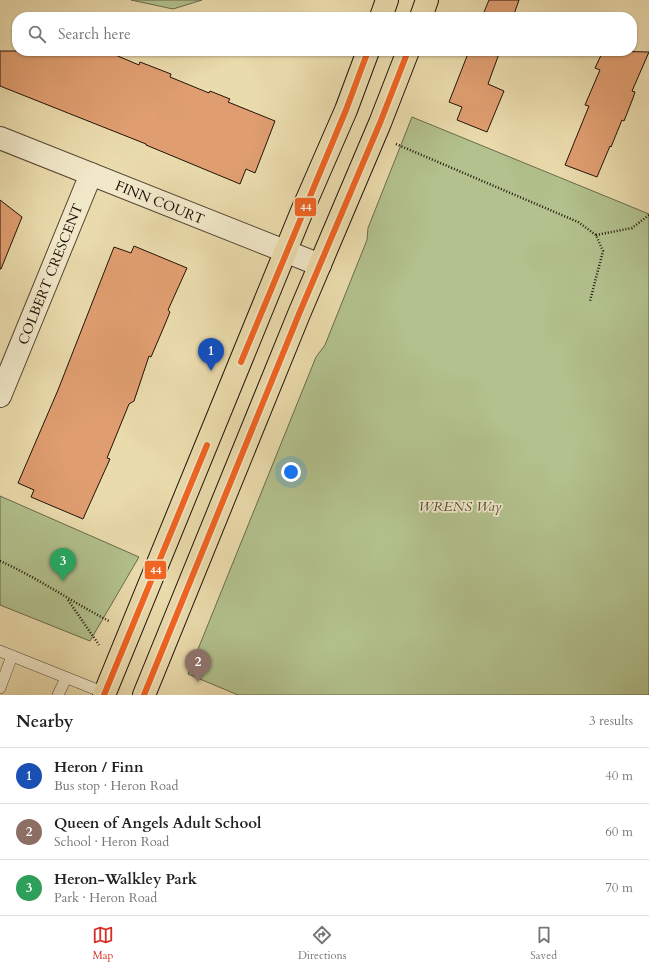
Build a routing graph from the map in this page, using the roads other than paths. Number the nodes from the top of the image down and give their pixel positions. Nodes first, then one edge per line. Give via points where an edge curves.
1 (387, 0) edge
2 (427, 0) edge
3 (383, 12) edge
4 (423, 12) edge
5 (366, 56) edge
6 (406, 56) edge
7 (0, 138) edge
8 (91, 174) junction
9 (286, 252) junction
10 (320, 265) junction
11 (0, 396) edge
12 (0, 651) edge
13 (12, 656) junction
14 (66, 678) junction
15 (0, 688) edge
16 (105, 694) edge
17 (58, 695) edge
18 (144, 695) edge

1 - 3 main road
2 - 4 main road
5 - 9 main road
6 - 10 main road
7 - 8 street, FINN COURT
8 - 9 street, FINN COURT
8 - 11 street, COLBERT CRESCENT
9 - 10 street, FINN COURT
9 - 16 main road
10 - 18 main road
12 - 13 lane
13 - 14 lane
13 - 15 lane
14 - 16 lane
14 - 17 lane

